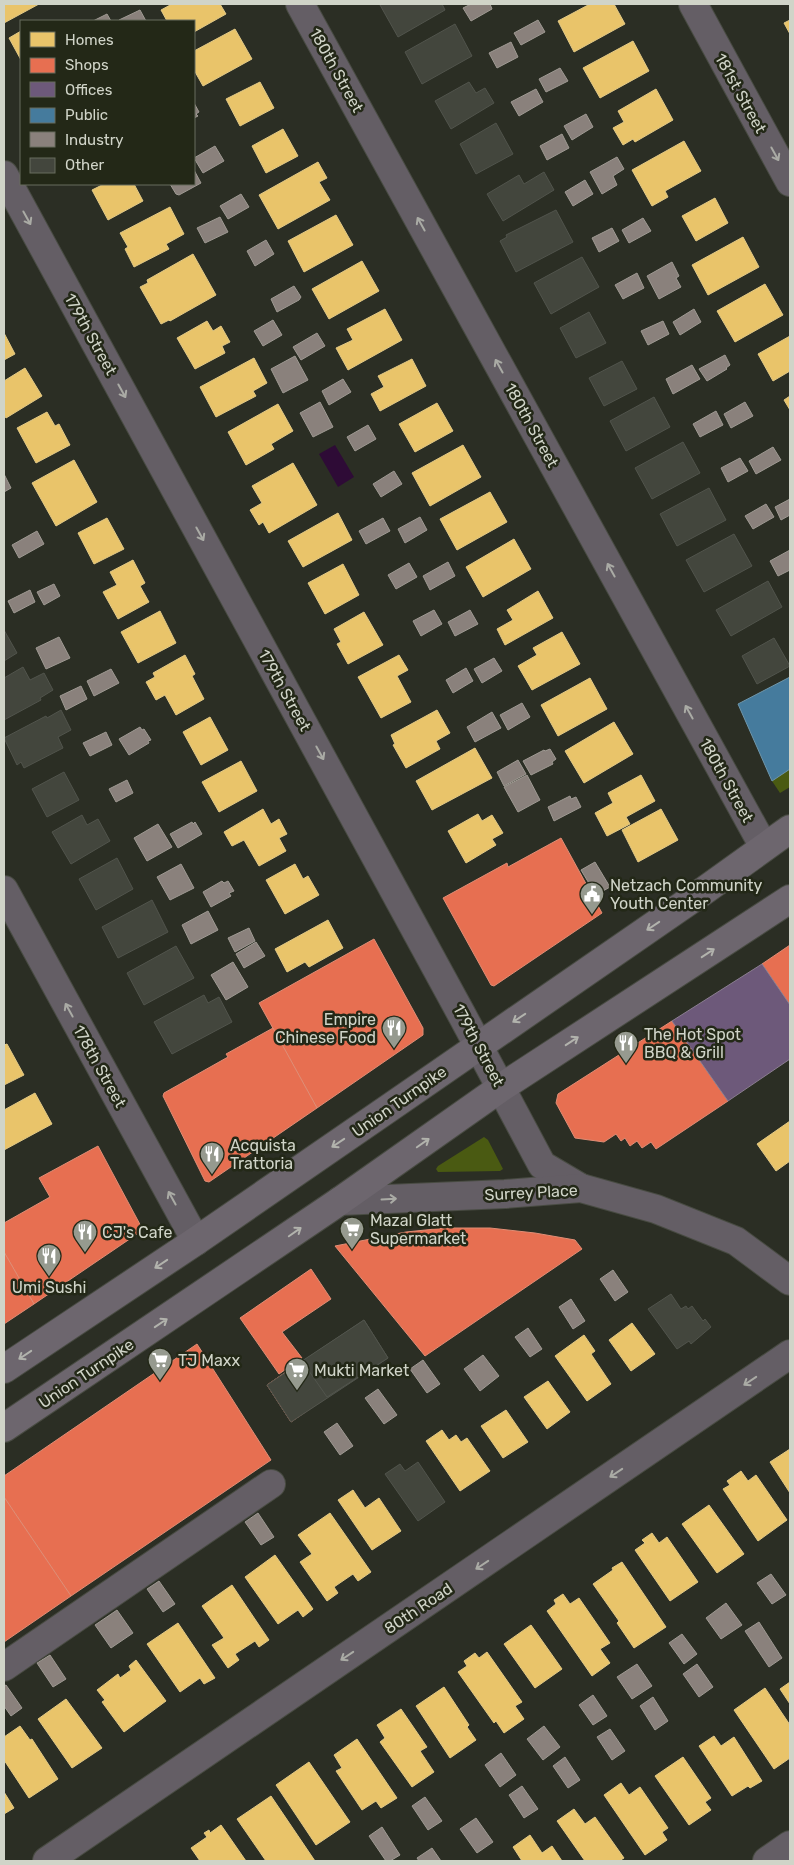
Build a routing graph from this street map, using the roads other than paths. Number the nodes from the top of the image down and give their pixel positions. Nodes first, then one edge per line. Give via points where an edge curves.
1 (300, 4) edge
2 (693, 4) edge
3 (4, 175) edge
4 (790, 182) edge
5 (790, 829) edge
6 (764, 847) junction
7 (4, 890) edge
8 (790, 899) edge
9 (479, 1045) junction
10 (502, 1087) junction
11 (581, 1188) junction
12 (340, 1202) junction
13 (196, 1241) junction
14 (790, 1281) edge
15 (790, 1354) edge
16 (4, 1369) edge
17 (4, 1428) edge
18 (271, 1484) dead end
19 (4, 1667) edge
20 (790, 1845) edge
21 (47, 1861) edge
22 (767, 1861) edge

6 -> 1 street, 180th Street
2 -> 4 street, 181st Street
3 -> 9 street, 179th Street
5 - 6 main road, Union Turnpike
6 -> 9 main road, Union Turnpike
13 -> 7 street, 178th Street
10 -> 8 main road, Union Turnpike
9 - 10 street, 179th Street
9 -> 13 main road, Union Turnpike
10 - 11 street, 179th Street via 542,1165
12 -> 10 main road, Union Turnpike
12 -> 11 street, Surrey Place
11 - 14 street, Surrey Place via 656,1209 736,1241
17 -> 12 main road, Union Turnpike
13 -> 16 main road, Union Turnpike
15 -> 21 street, 80th Road
18 - 19 street
20 - 22 street

